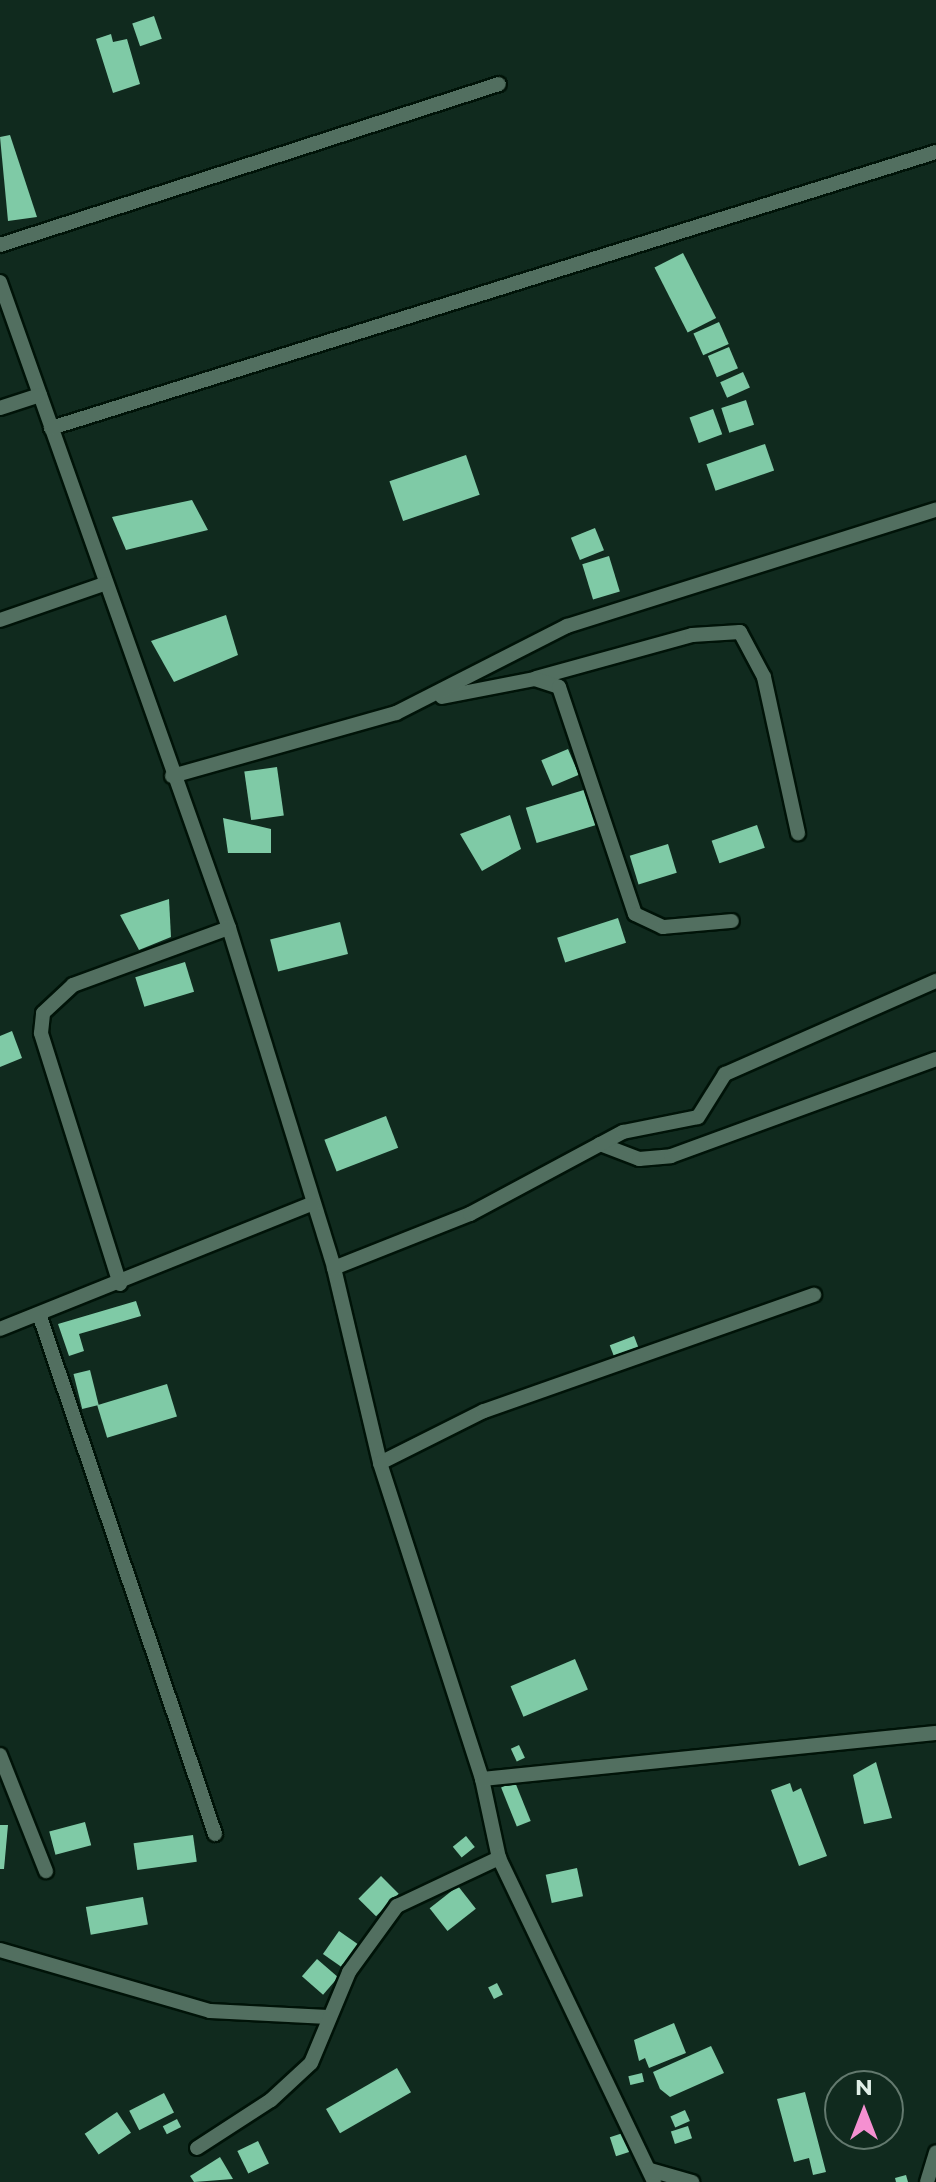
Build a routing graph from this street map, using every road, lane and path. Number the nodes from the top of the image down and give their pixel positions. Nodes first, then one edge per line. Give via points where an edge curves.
1 (499, 84) dead end
2 (936, 152) edge
3 (0, 245) edge
4 (0, 282) edge
5 (40, 395) junction
6 (0, 408) edge
7 (51, 428) junction
8 (936, 510) edge
9 (104, 584) junction
10 (0, 620) edge
11 (535, 679) junction
12 (434, 699) junction
13 (172, 776) junction
14 (798, 833) dead end
15 (732, 921) dead end
16 (229, 928) junction
17 (936, 981) edge
18 (936, 1059) edge
19 (600, 1144) junction
20 (313, 1203) junction
21 (334, 1268) junction
22 (120, 1284) junction
23 (814, 1295) dead end
24 (39, 1314) junction
25 (0, 1329) edge
26 (380, 1463) junction
27 (936, 1733) edge
28 (0, 1755) edge
29 (482, 1779) junction
30 (215, 1834) dead end
31 (499, 1858) junction
32 (46, 1871) dead end
33 (0, 1950) edge
34 (328, 2017) junction
35 (197, 2148) dead end
36 (936, 2152) edge
37 (652, 2176) edge
38 (692, 2182) edge
39 (927, 2182) edge

1 - 3 street
2 - 7 street
4 - 5 street
5 - 6 street
5 - 7 street
7 - 9 street
8 - 12 street via 567,626
9 - 10 street
9 - 13 street
11 - 12 street
11 - 14 street via 692,635 740,632 764,677
11 - 15 street via 559,687 635,914 663,927
12 - 13 street
13 - 16 street
16 - 20 street
16 - 22 street via 73,985 43,1013 41,1033
17 - 19 street via 725,1074 698,1117 640,1125
18 - 19 street via 671,1156 639,1159
19 - 21 street via 470,1214
20 - 21 street
20 - 22 street
21 - 26 street
22 - 24 street
23 - 26 street via 484,1411
24 - 25 street
24 - 30 street
26 - 29 street
27 - 29 street
28 - 32 street
29 - 31 street
31 - 34 street via 397,1906 349,1972
31 - 37 street
33 - 34 street via 210,2011
34 - 35 street via 311,2063 271,2100
36 - 39 street
37 - 38 street

